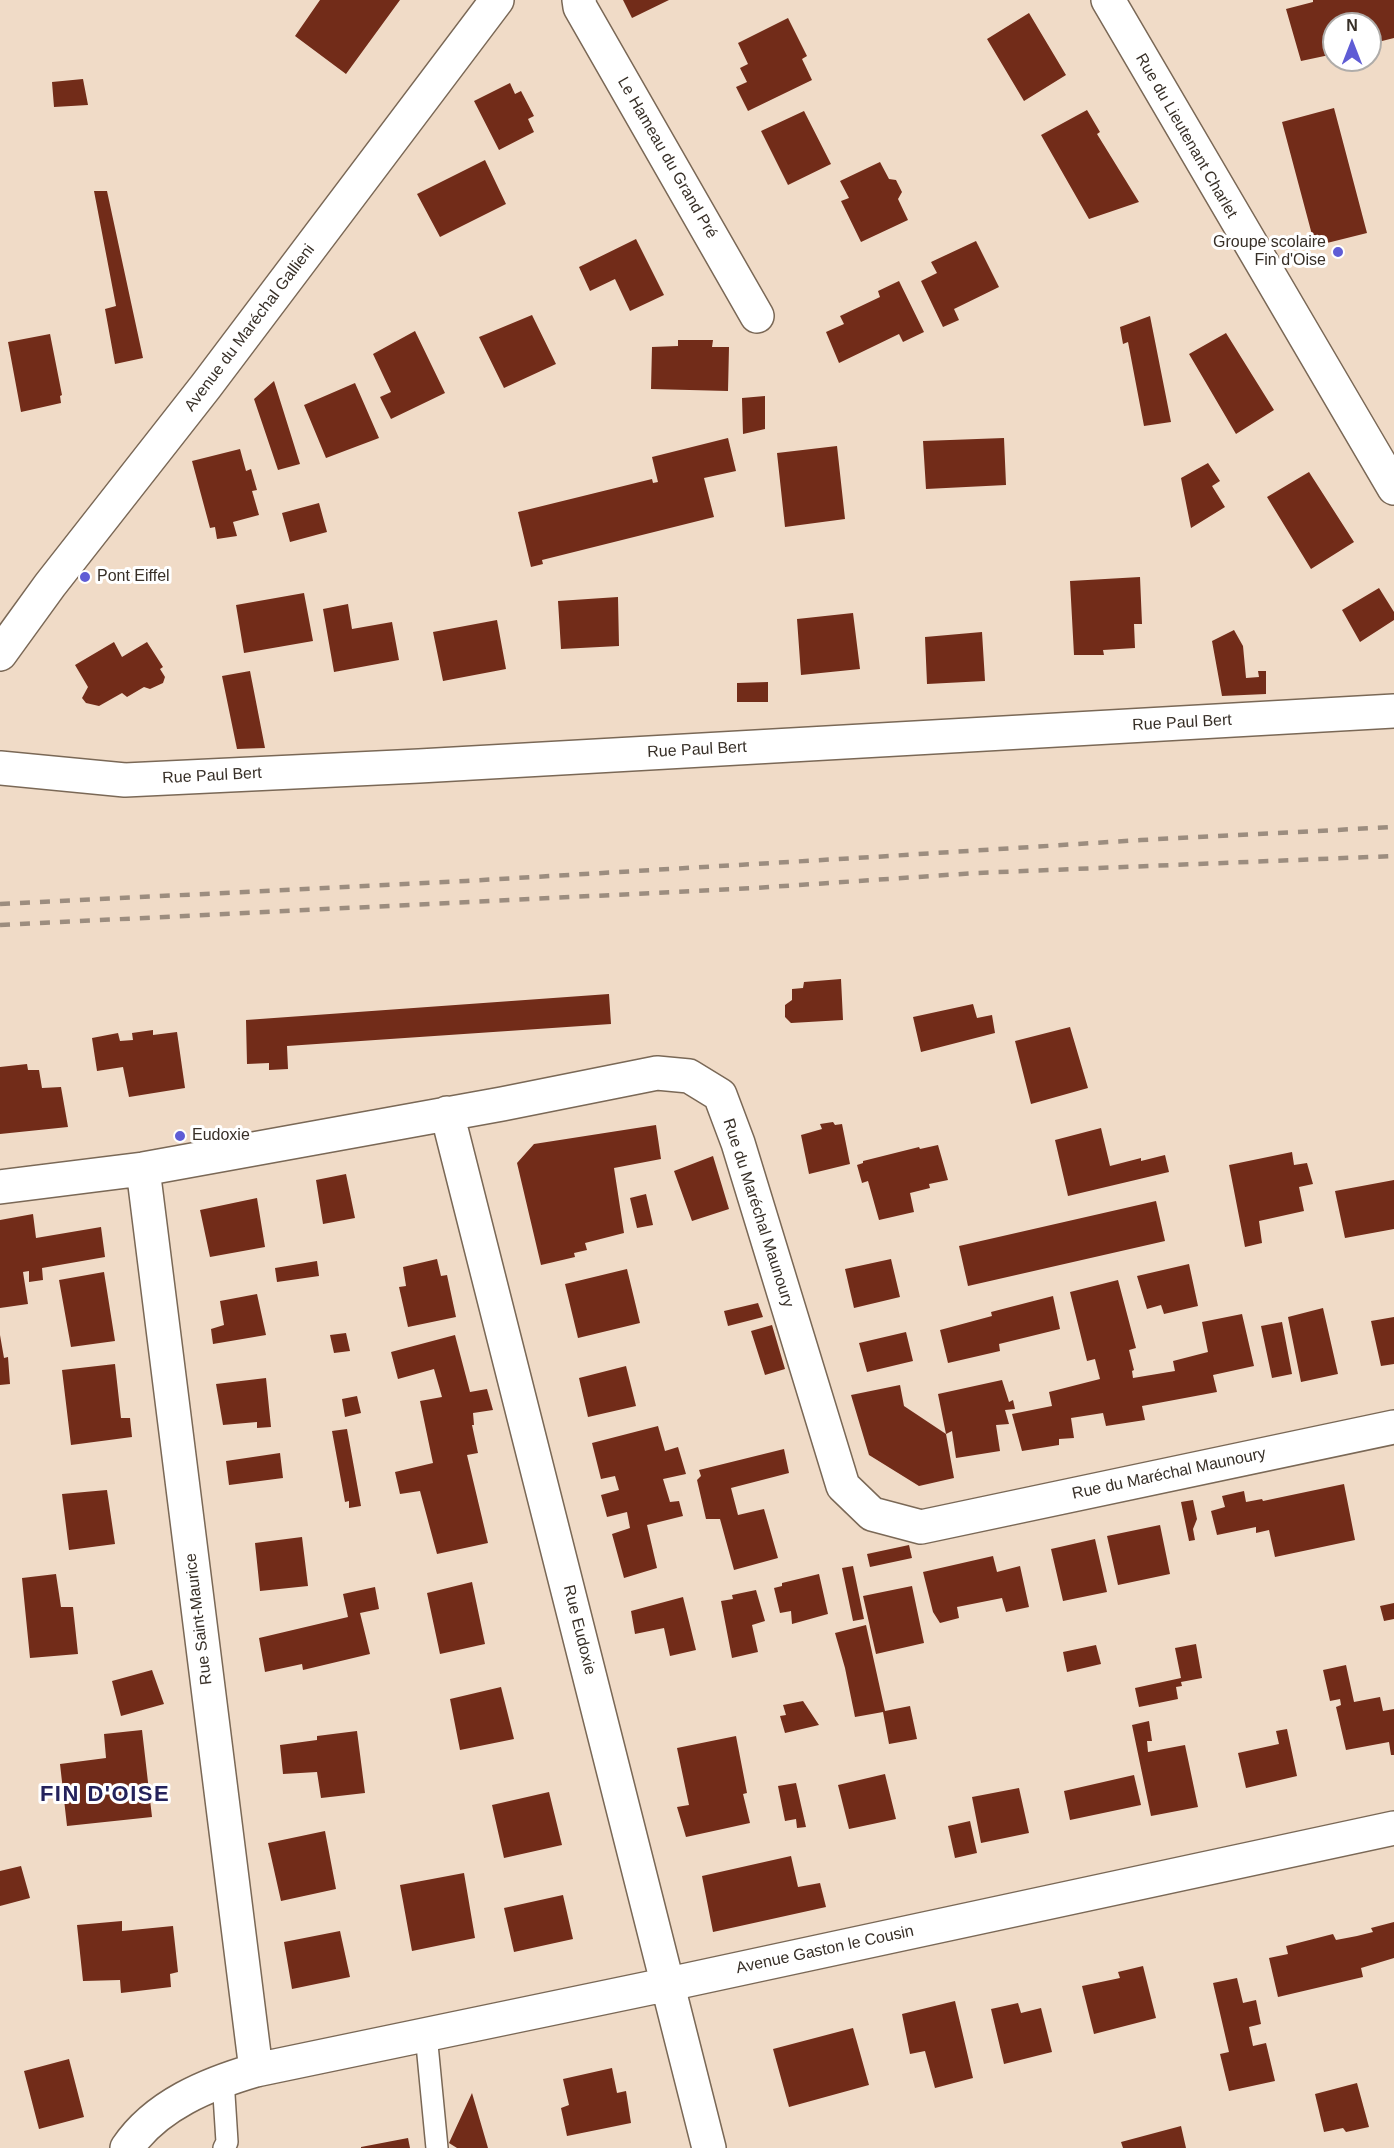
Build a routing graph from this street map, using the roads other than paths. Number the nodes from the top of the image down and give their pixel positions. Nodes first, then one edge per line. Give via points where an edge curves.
1 (497, 0) edge
2 (579, 0) edge
3 (1108, 0) edge
4 (757, 316) dead end
5 (1394, 488) edge
6 (0, 654) edge
7 (1394, 711) edge
8 (0, 768) edge
9 (447, 1113) junction
10 (143, 1169) junction
11 (0, 1187) edge
12 (1394, 1427) edge
13 (1394, 1828) edge
14 (669, 1984) junction
15 (426, 2034) junction
16 (256, 2070) junction
17 (223, 2079) junction
18 (127, 2148) edge
19 (224, 2148) edge
20 (437, 2148) edge
21 (710, 2148) edge

1 - 6 street, Avenue du Maréchal Gallieni
2 - 4 street, Le Hameau du Grand Pré
3 - 5 street, Rue du Lieutenant Charlet
7 - 8 street, Rue Paul Bert via 136,779
9 - 10 street, Rue du Maréchal Maunoury
9 - 12 street, Rue du Maréchal Maunoury via 657,1072 689,1076 720,1095 843,1486 872,1514 921,1527
9 - 14 street, Rue Eudoxie
10 - 11 street, Rue du Maréchal Maunoury
10 - 16 street, Rue Saint-Maurice
13 - 14 street, Avenue Gaston le Cousin
14 - 15 street, Avenue Gaston le Cousin
14 - 21 street, Rue Eudoxie
15 - 16 street, Avenue Gaston le Cousin
15 - 20 lane
16 - 17 street, Avenue Gaston le Cousin
17 - 18 street, Avenue Gaston le Cousin via 171,2105
17 - 19 lane via 227,2142

